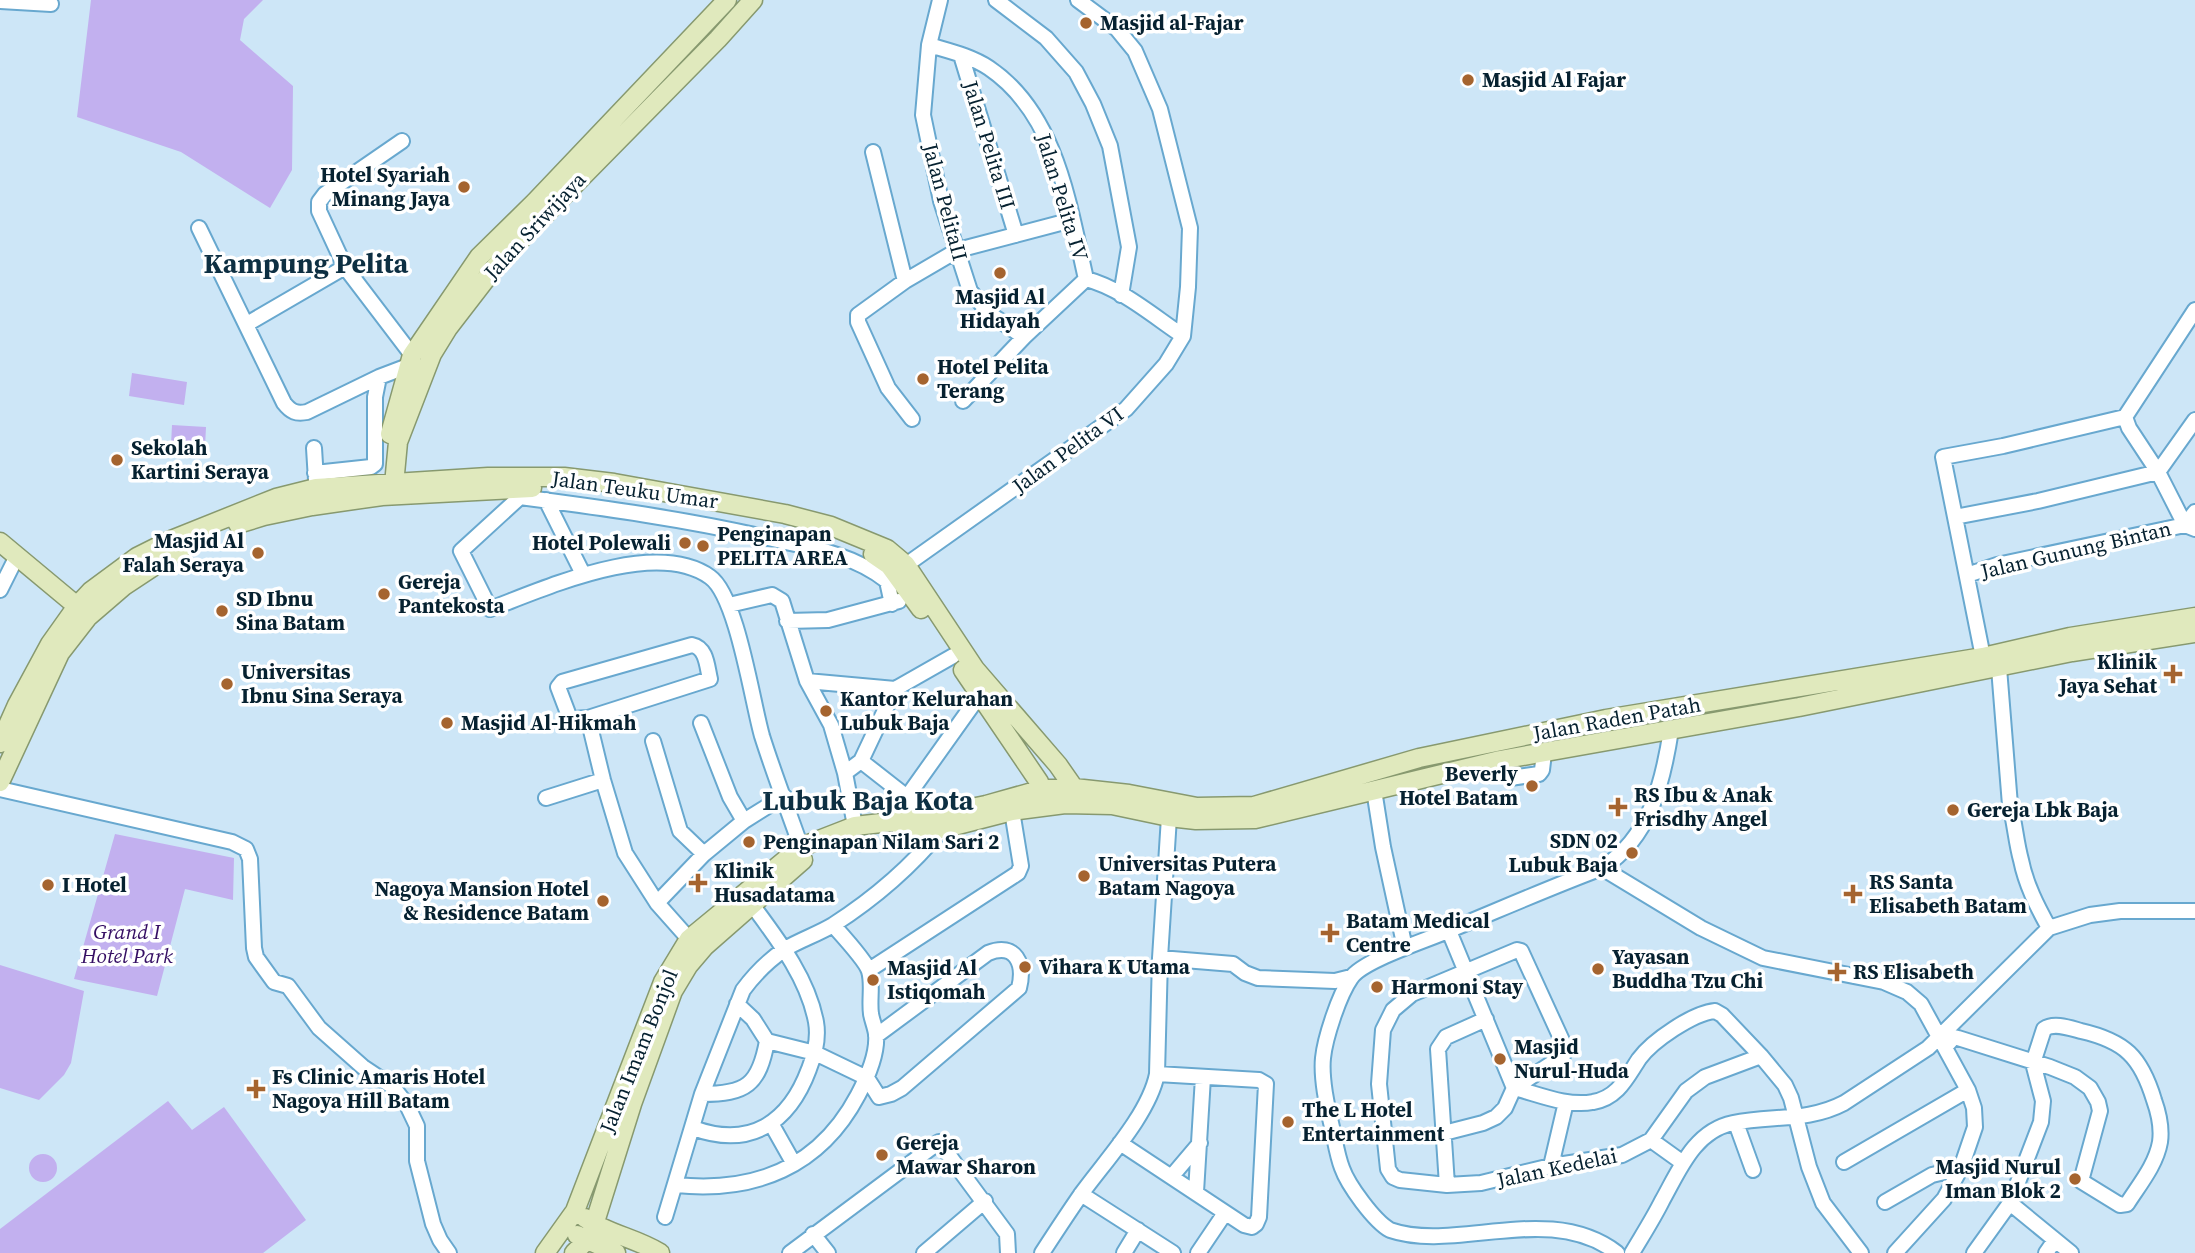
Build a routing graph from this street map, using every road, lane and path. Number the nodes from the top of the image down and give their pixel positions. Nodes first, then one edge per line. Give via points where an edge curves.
1 (727, 0) edge
2 (753, 0) edge
3 (940, 0) edge
4 (996, 0) edge
5 (1078, 0) edge
6 (7, 1) edge
7 (51, 4) dead end
8 (929, 45) junction
9 (961, 55) junction
10 (661, 68) junction
11 (675, 82) junction
12 (402, 141) dead end
13 (873, 152) dead end
14 (1072, 220) junction
15 (200, 228) dead end
16 (516, 232) junction
17 (1016, 235) junction
18 (958, 250) junction
19 (345, 267) junction
20 (1086, 279) junction
21 (905, 281) junction
22 (1121, 295) junction
23 (2195, 310) edge
24 (247, 324) junction
25 (1183, 336) junction
26 (1024, 337) junction
27 (410, 361) junction
28 (379, 377) junction
29 (963, 401) dead end
30 (2125, 417) junction
31 (912, 419) dead end
32 (2195, 420) edge
33 (314, 448) dead end
34 (2158, 472) junction
35 (316, 481) junction
36 (387, 490) junction
37 (521, 493) junction
38 (546, 500) junction
39 (2195, 512) edge
40 (1955, 517) junction
41 (2190, 527) edge
42 (0, 542) edge
43 (16, 558) junction
44 (906, 565) junction
45 (583, 574) junction
46 (1967, 575) junction
47 (0, 590) edge
48 (912, 596) junction
49 (892, 604) junction
50 (729, 605) junction
51 (83, 612) junction
52 (2195, 617) edge
53 (787, 621) junction
54 (2195, 633) edge
55 (2071, 645) junction
56 (953, 656) junction
57 (1983, 657) junction
58 (1999, 668) junction
59 (807, 681) junction
60 (895, 689) junction
61 (979, 696) junction
62 (588, 719) junction
63 (1606, 719) junction
64 (701, 723) dead end
65 (1671, 730) junction
66 (653, 741) dead end
67 (1610, 741) junction
68 (0, 743) edge
69 (861, 761) junction
70 (845, 773) junction
71 (603, 780) junction
72 (0, 782) edge
73 (0, 789) edge
74 (1374, 790) junction
75 (783, 796) junction
76 (1074, 796) junction
77 (907, 797) junction
78 (1045, 797) junction
79 (546, 798) dead end
80 (1012, 811) junction
81 (1169, 817) junction
82 (916, 819) junction
83 (744, 821) junction
84 (855, 826) junction
85 (942, 829) junction
86 (801, 847) junction
87 (704, 854) junction
88 (1602, 868) junction
89 (657, 903) junction
90 (753, 906) junction
91 (2195, 911) edge
92 (833, 925) junction
93 (2049, 928) junction
94 (1449, 931) junction
95 (689, 939) junction
96 (1405, 948) junction
97 (785, 950) junction
98 (1160, 958) junction
99 (869, 970) junction
100 (1466, 971) junction
101 (1351, 977) junction
102 (737, 1004) junction
103 (1486, 1019) junction
104 (876, 1036) junction
105 (766, 1041) junction
106 (1943, 1041) junction
107 (815, 1053) junction
108 (1761, 1056) junction
109 (2034, 1063) junction
110 (1157, 1074) junction
111 (1203, 1077) junction
112 (867, 1078) junction
113 (1514, 1088) junction
114 (1968, 1090) junction
115 (702, 1094) junction
116 (1566, 1102) junction
117 (1796, 1118) junction
118 (1736, 1123) junction
119 (772, 1125) junction
120 (693, 1128) junction
121 (1444, 1133) junction
122 (1651, 1140) junction
123 (1201, 1142) junction
124 (1120, 1143) junction
125 (1844, 1162) dead end
126 (1683, 1163) junction
127 (794, 1164) junction
128 (1551, 1166) junction
129 (1961, 1168) junction
130 (1753, 1170) dead end
131 (1172, 1176) junction
132 (676, 1185) junction
133 (1447, 1185) junction
134 (1196, 1192) junction
135 (1081, 1194) junction
136 (985, 1201) junction
137 (1885, 1202) dead end
138 (2010, 1203) junction
139 (575, 1211) junction
140 (1225, 1213) junction
141 (665, 1217) dead end
142 (594, 1225) junction
143 (565, 1228) junction
144 (1138, 1230) junction
145 (813, 1234) junction
146 (2055, 1240) junction
147 (580, 1247) edge
148 (449, 1253) edge
149 (545, 1253) edge
150 (616, 1253) edge
151 (660, 1253) edge
152 (790, 1253) edge
153 (828, 1253) edge
154 (925, 1253) edge
155 (1008, 1253) edge
156 (1042, 1253) edge
157 (1124, 1253) edge
158 (1173, 1253) edge
159 (1199, 1253) edge
160 (1617, 1253) edge
161 (1633, 1253) edge
162 (1861, 1253) edge
163 (1895, 1253) edge
164 (1974, 1253) edge
165 (2046, 1253) edge
166 (2071, 1253) edge

1 - 10 main road, Jalan Sriwijaya
2 - 11 main road, Jalan Sriwijaya
3 - 8 street, Jalan PelitaII
4 - 22 street via 1046,38 1076,72 1093,104 1110,146 1129,247
5 - 25 street, Jalan Pelita VI via 1117,29 1135,51 1160,109 1190,228
6 - 7 street
8 - 9 street, Jalan Pelita IV
8 - 18 street, Jalan PelitaII via 923,115 940,201
9 - 14 street, Jalan Pelita IV via 988,67 1032,110 1044,129
9 - 17 street, Jalan Pelita III
10 - 11 main road
10 - 16 main road, Jalan Sriwijaya
11 - 16 main road, Jalan Sriwijaya
12 - 19 street via 319,202
13 - 21 street
14 - 17 street
14 - 20 street, Jalan Pelita IV
15 - 24 street
16 - 27 main road, Jalan Sriwijaya via 479,257
16 - 36 main road, Jalan Sriwijaya via 432,354 398,442
17 - 18 street
18 - 21 street
18 - 26 street, Jalan PelitaII via 970,291 980,305
19 - 24 street
19 - 27 street
20 - 22 street
20 - 26 street, Jalan Pelita IV
21 - 31 street via 861,313 858,322 888,388
22 - 25 street
23 - 30 street
24 - 28 street via 291,411 307,412
25 - 44 street, Jalan Pelita VI via 1166,364 1126,409
26 - 29 street, Jalan Pelita IV
27 - 28 street
27 - 36 main road, Jalan Sriwijaya via 389,438
28 - 35 street via 374,464
30 - 34 street
30 - 40 street via 1943,457
32 - 34 street
33 - 35 street
34 - 40 street
34 - 41 street
35 - 36 main road, Jalan Teuku Umar
35 - 51 main road, Jalan Teuku Umar via 137,558 91,591
36 - 37 main road, Jalan Teuku Umar
36 - 44 main road, Jalan Teuku Umar via 501,477 614,483 831,526 887,550
36 - 51 main road, Jalan Teuku Umar via 223,529 183,547
37 - 38 street
37 - 45 street via 461,551 490,609
37 - 48 main road, Jalan Teuku Umar via 539,486 611,492 786,524 862,546 889,565
38 - 45 street
38 - 49 street via 708,524 848,558 887,581
39 - 41 street
40 - 46 street
41 - 46 street, Jalan Gunung Bintan
42 - 43 main road
43 - 47 street
43 - 51 main road
44 - 76 main road, Jalan Teuku Umar via 975,669 1058,765
45 - 50 street via 657,563 689,567 718,584
46 - 57 street
48 - 49 street
48 - 56 main road, Jalan Teuku Umar
49 - 53 street via 828,620
50 - 53 street via 772,595 782,601
50 - 75 street via 762,737
51 - 68 main road, Jalan Teuku Umar via 50,644
51 - 72 main road, Jalan Teuku Umar
52 - 55 main road, Jalan Raden Patah
53 - 59 street
54 - 55 main road, Jalan Raden Patah
55 - 57 main road, Jalan Raden Patah
55 - 58 main road, Jalan Raden Patah
56 - 60 street
56 - 61 main road, Jalan Teuku Umar
57 - 63 main road, Jalan Raden Patah
58 - 65 main road, Jalan Raden Patah
58 - 93 street via 2010,805 2020,859
59 - 60 street
59 - 70 street via 831,725
60 - 69 street
61 - 77 street
61 - 78 main road, Jalan Teuku Umar
62 - 62 street via 710,679 703,651 692,645 562,682 558,687 569,716
62 - 71 street
63 - 67 main road
63 - 76 main road, Jalan Raden Patah via 1419,758 1254,806 1197,807 1129,794
64 - 83 street
65 - 67 main road, Jalan Raden Patah
65 - 88 street via 1662,780 1645,820 1628,847
66 - 87 street via 680,831
67 - 74 main road, Jalan Raden Patah via 1500,760
69 - 70 street
69 - 77 street
70 - 84 street
71 - 79 street
71 - 89 street via 625,853
73 - 148 street via 246,849 256,957 274,982 288,986 325,1034 393,1087 407,1105 416,1126 417,1161 433,1224
74 - 81 main road, Jalan Raden Patah via 1255,819
74 - 96 street
75 - 83 street
75 - 86 street
76 - 78 main road, Jalan Raden Patah
76 - 81 main road, Jalan Raden Patah
77 - 82 street
78 - 80 main road, Jalan Imam Bonjol
78 - 82 main road, Jalan Imam Bonjol
80 - 85 main road, Jalan Imam Bonjol
80 - 99 street via 1021,866 1018,873
81 - 98 street
82 - 84 main road, Jalan Imam Bonjol
83 - 87 street
84 - 86 main road, Jalan Imam Bonjol
85 - 90 main road, Jalan Imam Bonjol via 881,832 820,850
85 - 92 street via 901,874
86 - 95 main road, Jalan Imam Bonjol
87 - 89 street
88 - 94 street
88 - 106 street via 1701,928 1763,958 1895,985 1921,1004
89 - 95 street
90 - 97 street
90 - 142 main road, Jalan Imam Bonjol via 705,946 673,991
91 - 93 street via 2120,911
92 - 97 street
92 - 99 street
93 - 106 street
94 - 96 street
94 - 100 street
95 - 139 main road, Jalan Imam Bonjol via 663,982
96 - 101 street
97 - 102 street via 752,977
97 - 107 street via 816,1021
98 - 101 street via 1233,964 1258,978 1335,981
98 - 110 street
99 - 104 street
100 - 103 street
100 - 113 street via 1521,951 1565,1047 1563,1056
100 - 133 street, Jalan Kedelai via 1412,994 1393,1010 1383,1030 1379,1084 1388,1169 1400,1180
101 - 160 street via 1336,1008 1323,1059 1342,1170 1372,1213 1389,1230 1424,1238 1522,1231 1574,1234
102 - 105 street
102 - 115 street
103 - 113 street
103 - 121 street via 1446,1037 1438,1049
104 - 112 street
104 - 112 street via 988,953 1006,950 1021,966 1019,988 902,1088 879,1097
105 - 107 street
105 - 115 street via 763,1063 745,1088
106 - 109 street via 1954,1037
106 - 114 street
106 - 117 street via 1844,1103
107 - 112 street
107 - 119 street via 802,1088
108 - 116 street via 1722,1016 1707,1012 1650,1047 1629,1077 1608,1096 1591,1103
108 - 117 street via 1785,1085
108 - 122 street, Jalan Kedelai via 1705,1077 1686,1091
109 - 109 street via 2075,1077 2094,1094 2100,1111 2081,1181 2120,1205 2127,1204 2150,1168 2160,1141 2160,1118 2145,1074 2133,1055 2115,1042 2064,1027 2046,1027
109 - 138 street via 2043,1111
110 - 111 street
110 - 124 street via 1154,1090
111 - 123 street
111 - 140 street via 1259,1080 1267,1088 1259,1217 1247,1227
112 - 127 street via 838,1128 810,1156
113 - 116 street
113 - 121 street via 1496,1117
114 - 125 street
114 - 129 street via 1975,1127
115 - 120 street
116 - 128 street
117 - 118 street
117 - 162 street via 1823,1203
118 - 126 street via 1709,1134
118 - 130 street
119 - 120 street via 747,1135 720,1136
119 - 127 street
120 - 132 street
121 - 133 street
122 - 126 street
122 - 128 street, Jalan Kedelai via 1622,1155
123 - 131 street
123 - 134 street
124 - 131 street
124 - 135 street
126 - 161 street
127 - 132 street via 728,1187
128 - 133 street, Jalan Kedelai via 1490,1182
129 - 137 street via 1932,1175
129 - 163 street via 1944,1199
131 - 134 street
132 - 141 street
134 - 140 street
135 - 144 street
135 - 156 street
136 - 145 street via 939,1142
136 - 154 street
136 - 155 street via 1007,1234
138 - 146 street
138 - 164 street
139 - 142 main road
139 - 143 main road, Jalan Imam Bonjol
140 - 159 street
142 - 147 main road, Jalan Imam Bonjol
142 - 151 main road
143 - 147 main road
143 - 149 main road, Jalan Imam Bonjol
144 - 157 street
144 - 158 street
145 - 152 street
145 - 153 street
146 - 165 street
146 - 166 street
147 - 150 main road

